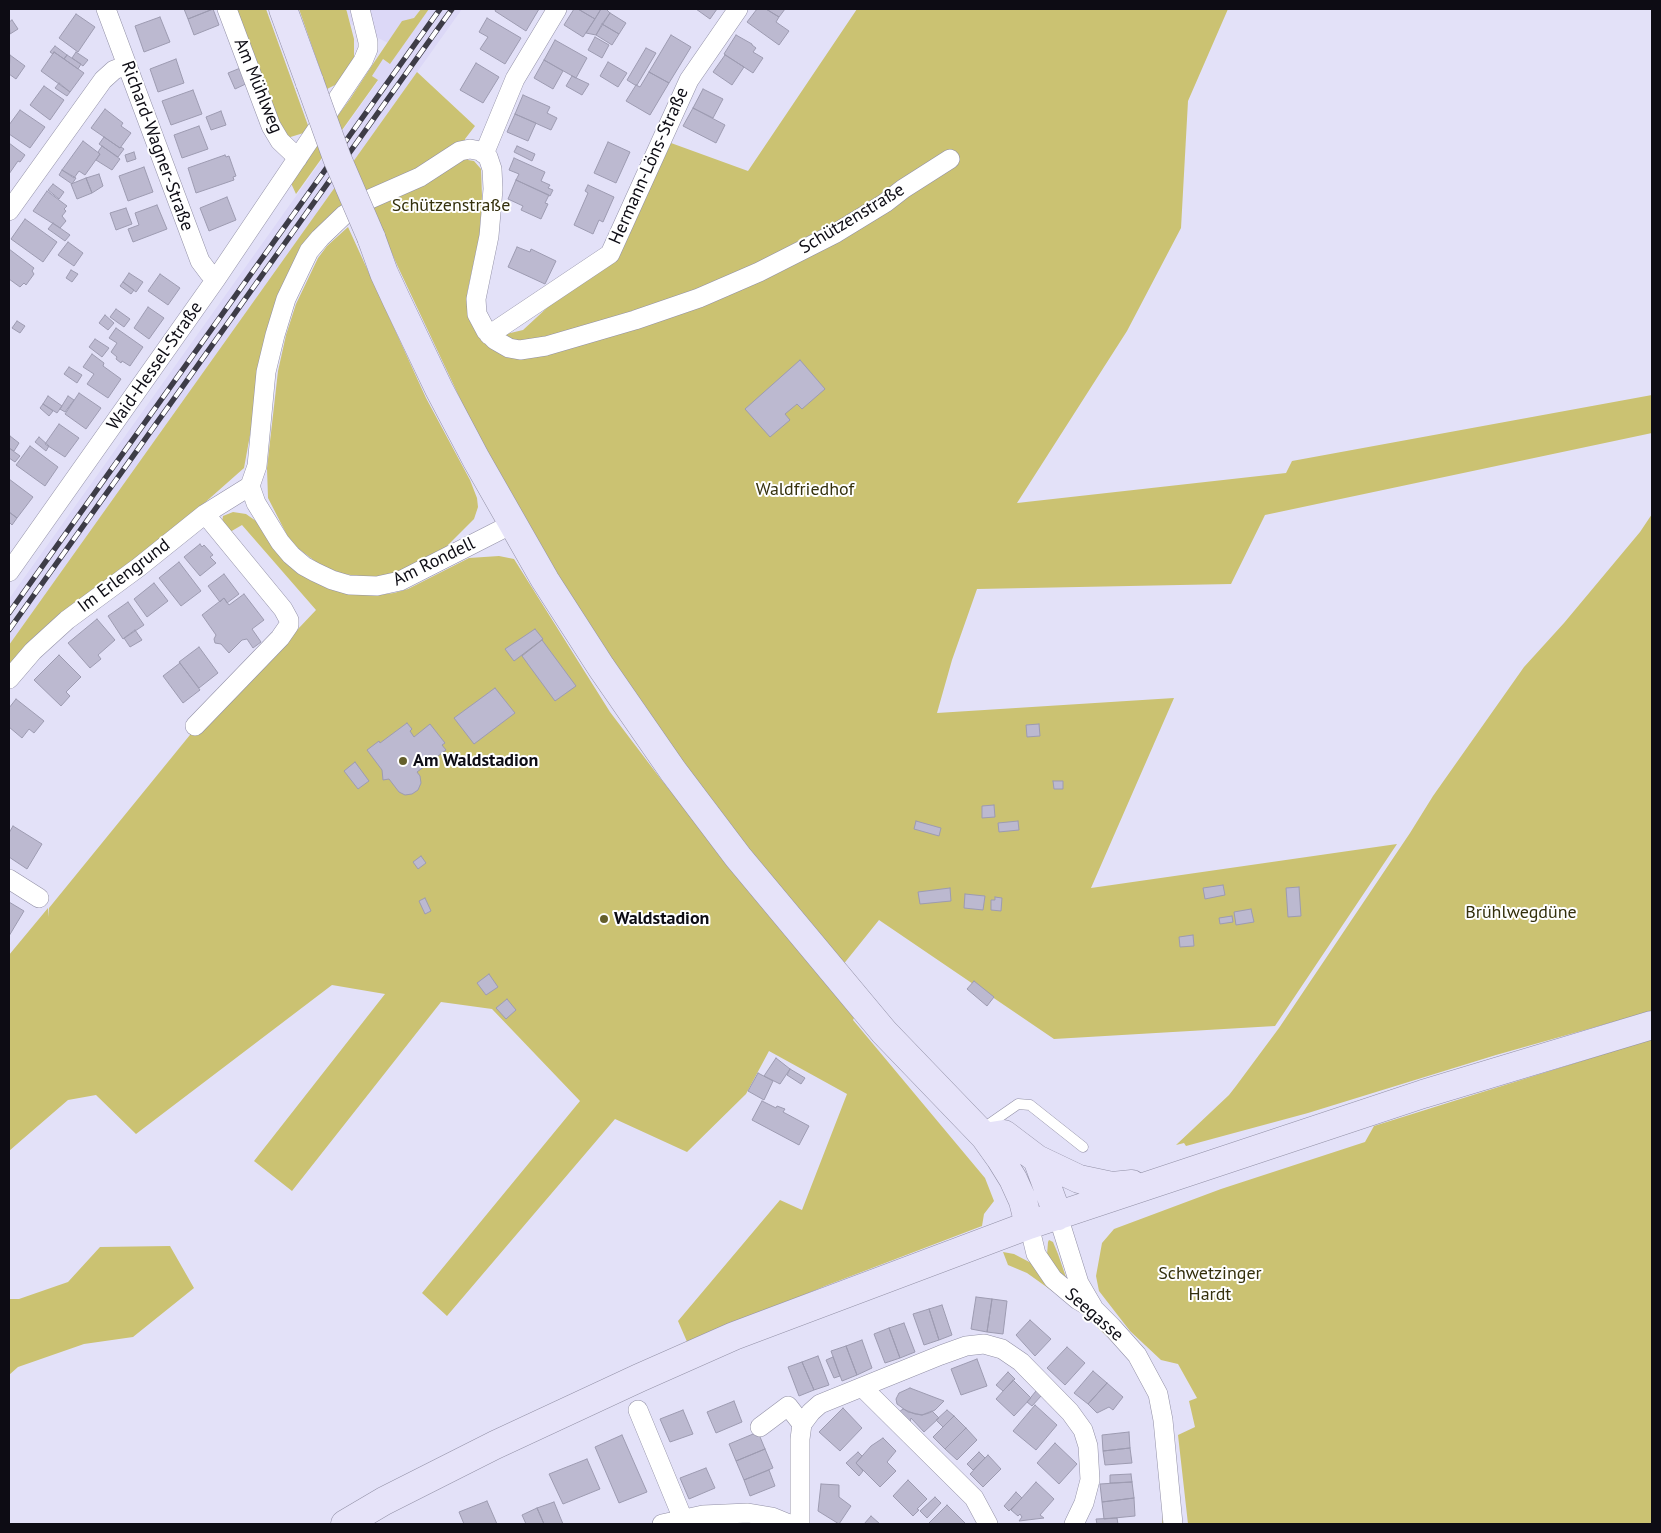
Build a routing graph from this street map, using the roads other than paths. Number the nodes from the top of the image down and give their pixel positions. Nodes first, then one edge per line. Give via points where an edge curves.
1 (106, 9) edge
2 (228, 9) edge
3 (283, 9) edge
4 (360, 9) edge
5 (557, 9) edge
6 (738, 9) edge
7 (127, 65) junction
8 (484, 154) junction
9 (298, 158) junction
10 (950, 159) dead end
11 (9, 211) edge
12 (216, 279) junction
13 (489, 334) junction
14 (250, 486) junction
15 (205, 514) junction
16 (512, 524) junction
17 (9, 572) edge
18 (9, 679) edge
19 (195, 726) dead end
20 (9, 879) edge
21 (39, 898) dead end
22 (1652, 1025) edge
23 (982, 1134) junction
24 (1083, 1147) dead end
25 (1037, 1159) junction
26 (1156, 1183) junction
27 (1058, 1216) junction
28 (1030, 1225) junction
29 (1095, 1310) junction
30 (862, 1387) junction
31 (638, 1410) dead end
32 (802, 1424) junction
33 (760, 1427) dead end
34 (684, 1519) junction
35 (344, 1524) edge
36 (662, 1524) edge
37 (789, 1524) edge
38 (800, 1524) edge
39 (988, 1524) edge
40 (1074, 1524) edge
41 (1173, 1524) edge

1 - 7 street, Richard-Wagner-Straße
2 - 9 street, Am Mühlweg via 271,126 280,141
3 - 16 main road, bridge via 337,158 384,273 439,390
4 - 9 street, Waid-Hessel-Straße via 368,42 366,55
5 - 8 street via 515,79
6 - 13 street, Hermann-Löns-Straße via 689,80 610,254
7 - 11 street via 114,70 103,80
7 - 12 street, Richard-Wagner-Straße via 200,261
8 - 13 street via 492,169 492,206 476,304 479,318
8 - 14 street via 470,149 460,151 420,177 358,206 333,224 309,251 286,299 275,335 266,372 257,466
9 - 12 street, Waid-Hessel-Straße
10 - 13 street, Schützenstraße via 836,233 699,298 538,348 514,349 499,343
12 - 17 street, Waid-Hessel-Straße
14 - 15 street, Im Erlengrund
14 - 16 street, Am Rondell via 256,503 291,555 315,572 349,585 377,586 400,581
15 - 18 street, Im Erlengrund via 67,620 33,651
15 - 19 street via 283,609 289,625
16 - 23 main road via 620,696 738,857 884,1032
20 - 21 street
22 - 26 main road via 1423,1094
23 - 24 lane via 1018,1104 1030,1105
23 - 25 main road via 1004,1134
23 - 28 main road via 1013,1179
25 - 26 main road via 1079,1179 1112,1186
25 - 27 main road
26 - 27 main road
27 - 28 main road
27 - 29 street via 1079,1283
28 - 29 street, Seegasse via 1036,1254 1053,1279
28 - 35 main road via 725,1340 495,1445
29 - 41 street, Seegasse via 1137,1355 1158,1394
30 - 32 street via 820,1404
30 - 39 street via 974,1498
30 - 40 street via 966,1346 984,1344 1002,1349 1022,1362 1083,1430 1088,1446 1090,1480
31 - 34 street
32 - 33 street via 788,1406
32 - 38 street
34 - 36 street
34 - 37 street via 748,1513

